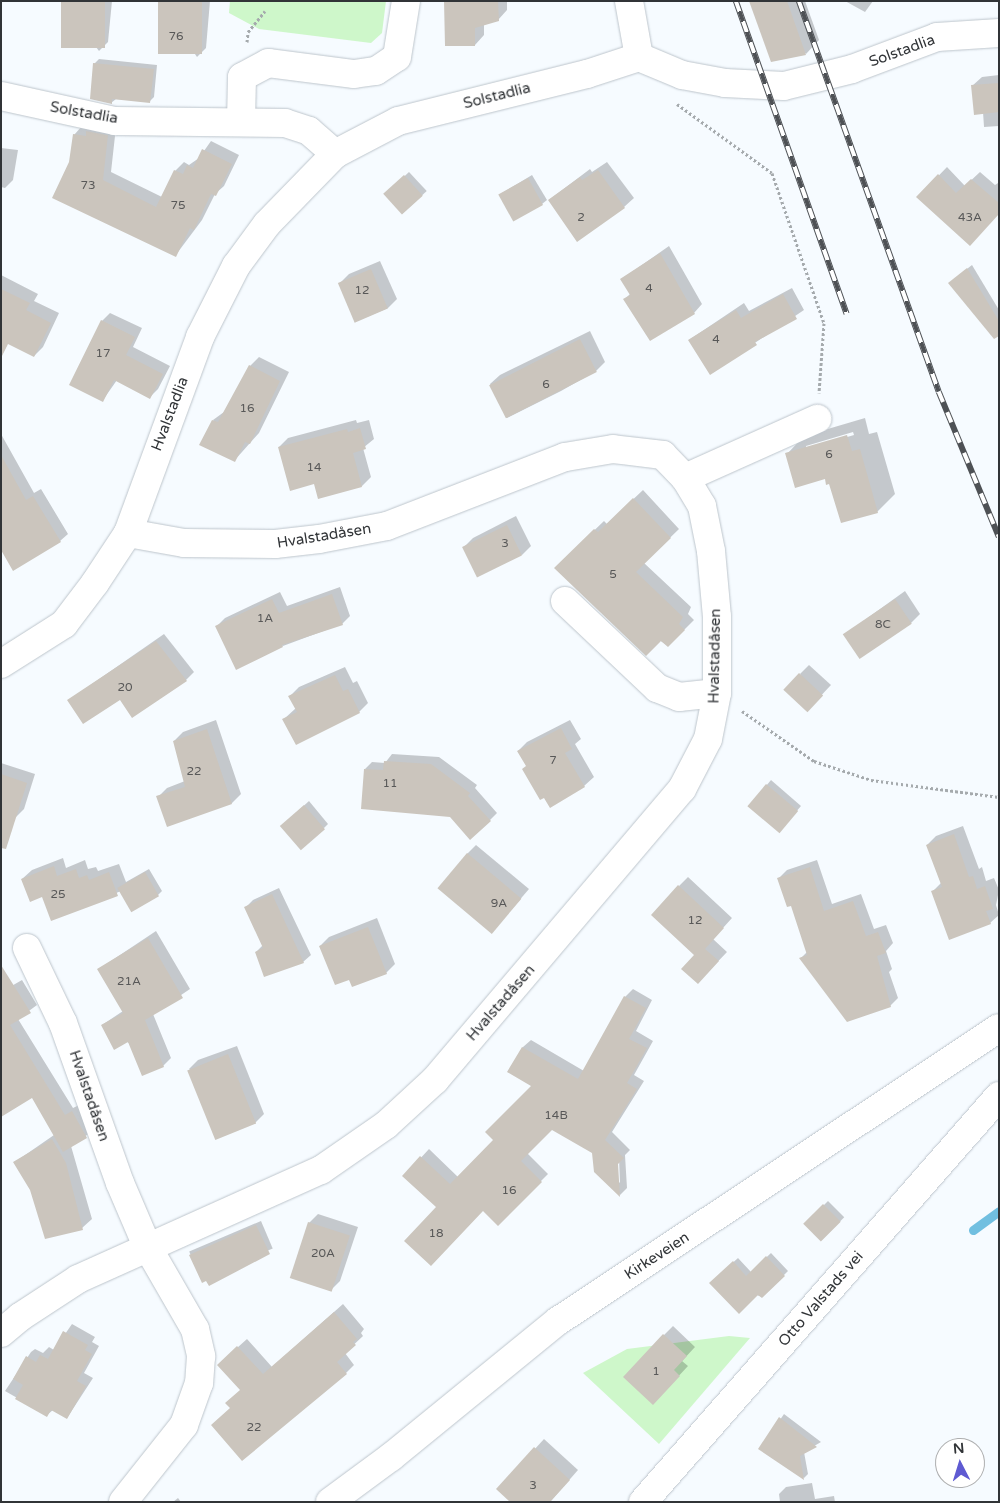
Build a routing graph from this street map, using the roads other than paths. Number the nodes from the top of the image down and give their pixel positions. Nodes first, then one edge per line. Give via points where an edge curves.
1 (406, 1) edge
2 (629, 1) edge
3 (999, 33) edge
4 (639, 57) junction
5 (1, 96) edge
6 (241, 121) junction
7 (335, 154) junction
8 (817, 419) road end
9 (685, 478) junction
10 (128, 533) junction
11 (565, 601) dead end
12 (1, 664) edge
13 (717, 693) junction
14 (27, 948) dead end
15 (999, 1028) edge
16 (999, 1096) edge
17 (147, 1246) junction
18 (1, 1334) edge
19 (123, 1502) edge
20 (330, 1502) edge
21 (642, 1502) edge

1 - 6 street via 397,57 376,71 354,74 268,64 242,77
2 - 4 street
3 - 4 street, Solstadlia via 937,37 852,69 784,86 724,83 682,75
4 - 7 street, Solstadlia via 587,74 398,121
5 - 6 street, Solstadlia via 114,121
6 - 7 street, Solstadlia via 285,123 309,131
7 - 10 street, Hvalstadlia via 267,224 236,266 200,337
8 - 9 street
9 - 10 street, Hvalstadåsen via 663,455 613,449 565,457 387,526 320,539 275,544 184,543
9 - 13 street, Hvalstadåsen via 702,506 711,550 717,617
10 - 12 street, Hvalstadlia via 64,624
11 - 13 street via 657,688 679,697
13 - 17 street, Hvalstadåsen via 708,739 682,789 435,1080 386,1125 321,1170
14 - 17 street, Hvalstadåsen via 63,1023 120,1183
15 - 20 street, Kirkeveien via 558,1321 391,1458
16 - 21 street, Otto Valstads vei
17 - 18 street, Hvalstadåsen via 78,1280 20,1317
17 - 19 street, Hvalstadåsen via 195,1329 201,1356 199,1383 184,1424

